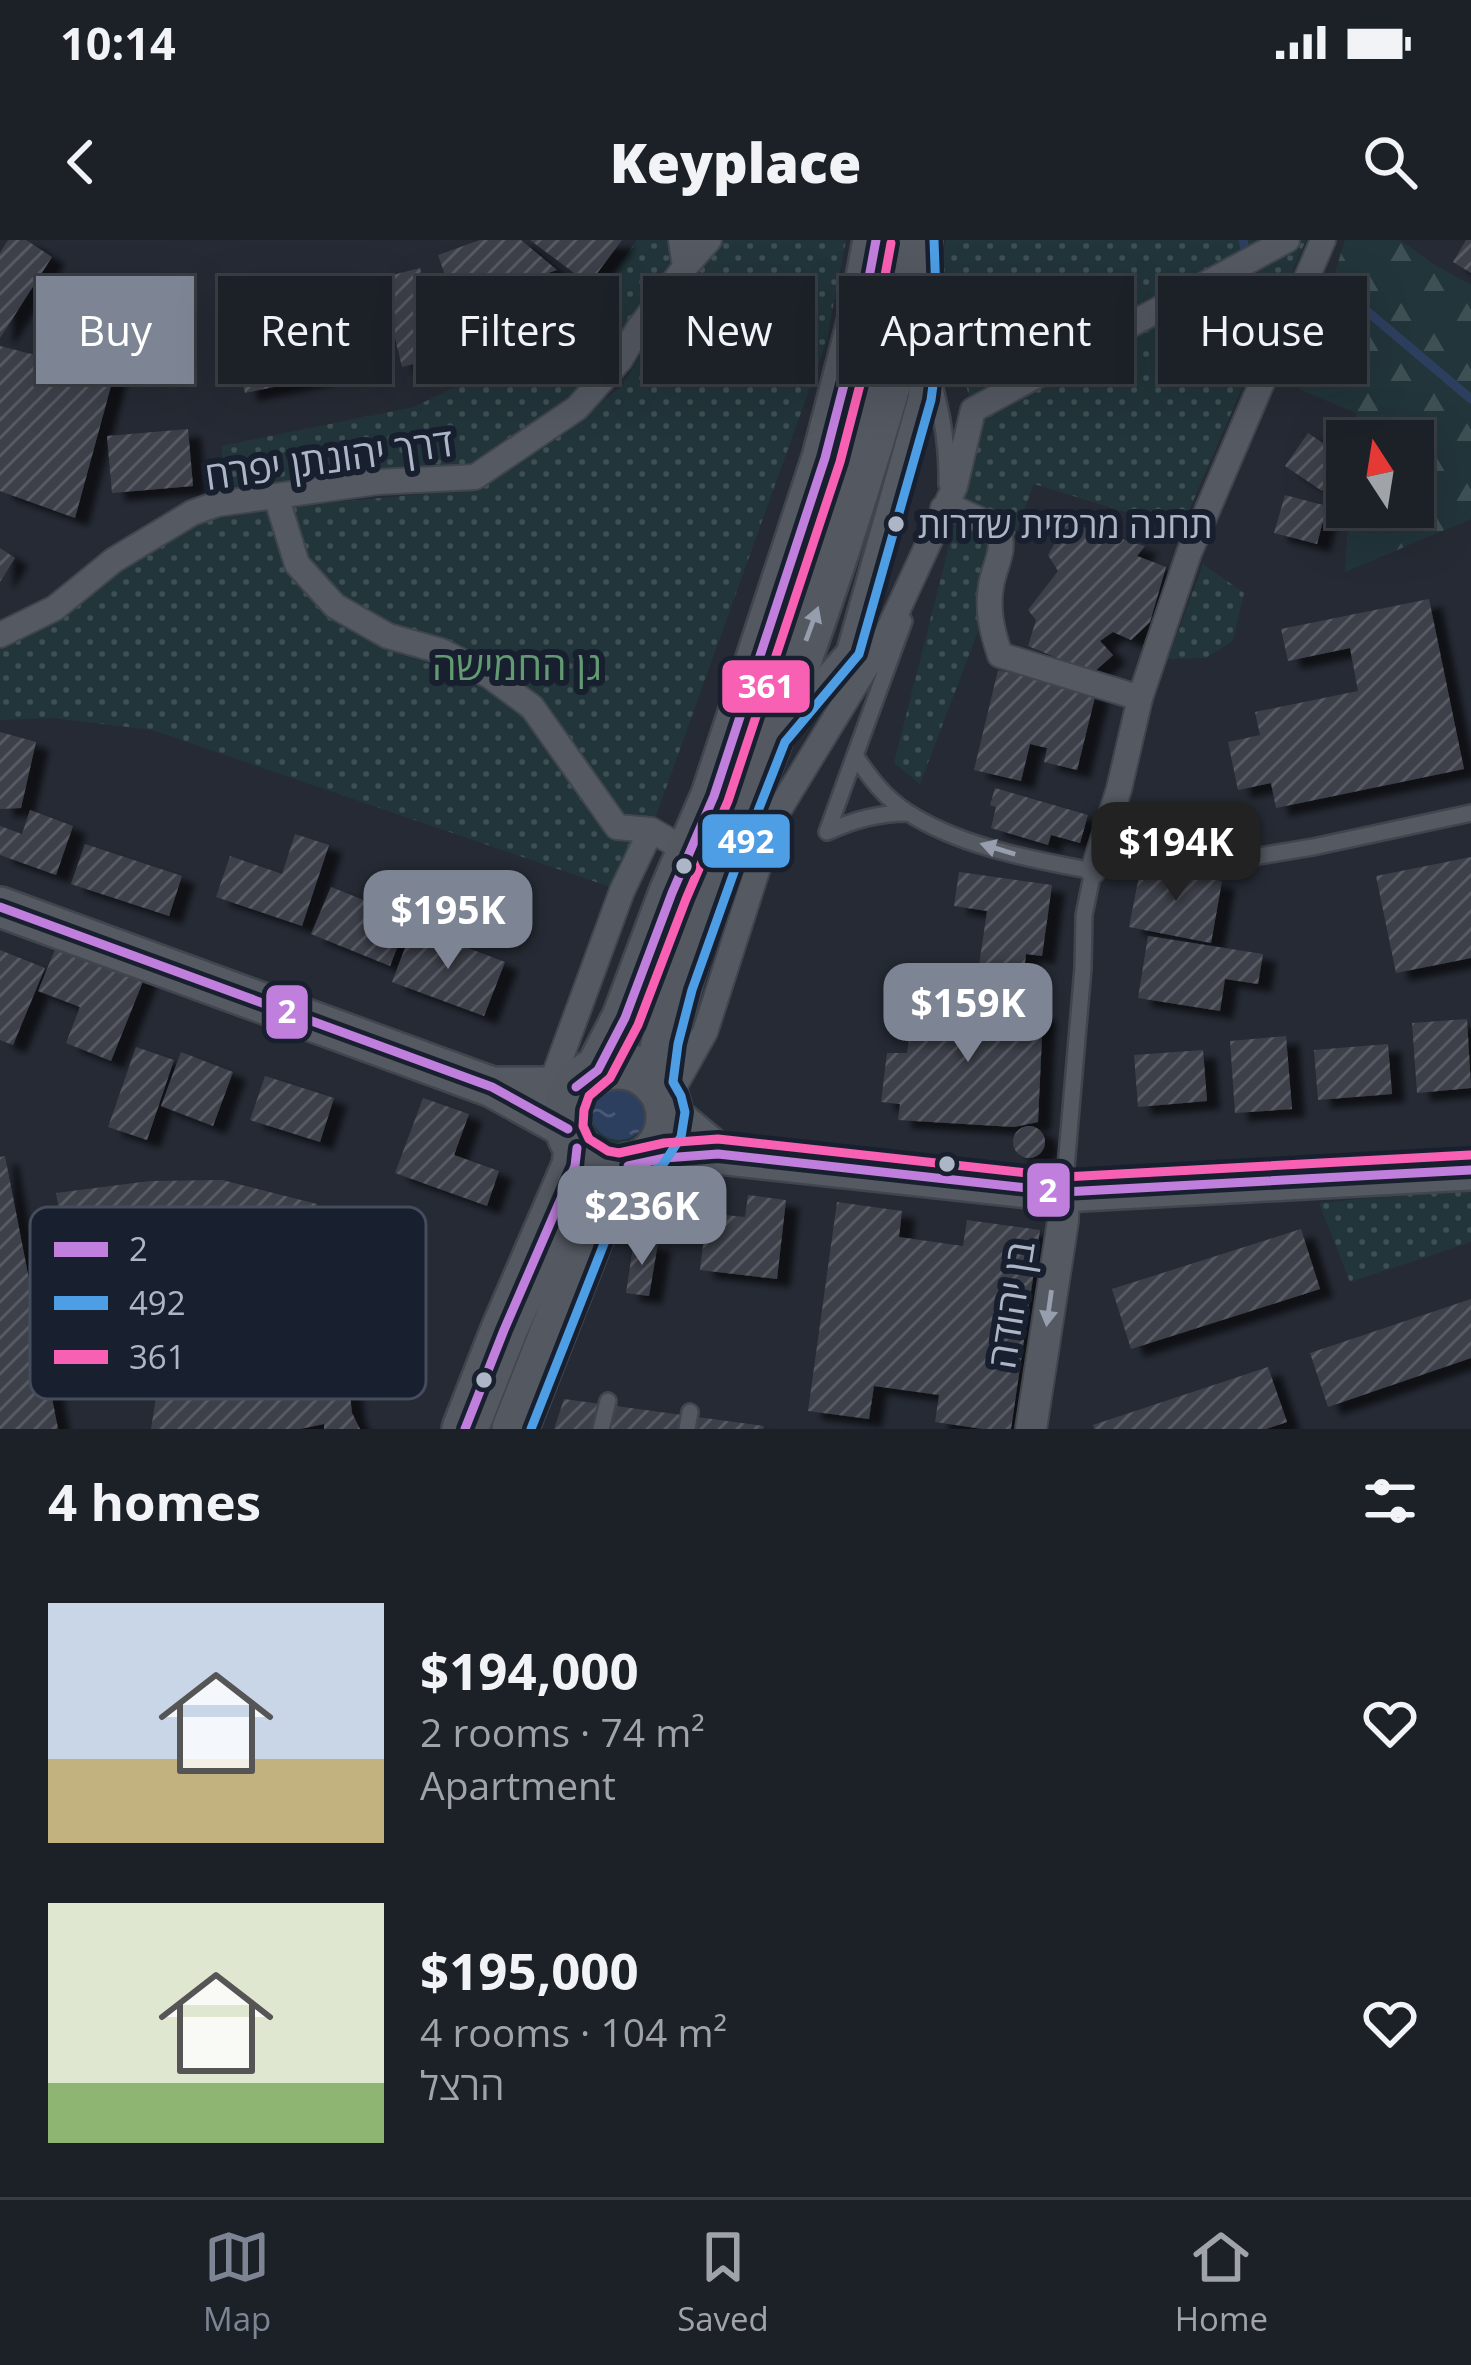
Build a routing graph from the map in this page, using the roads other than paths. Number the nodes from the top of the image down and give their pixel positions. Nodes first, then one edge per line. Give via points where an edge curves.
1 (681, 240) edge
2 (709, 240) edge
3 (1287, 240) edge
4 (1323, 240) edge
5 (905, 241) edge
6 (685, 267) junction
7 (911, 276) edge
8 (918, 384) edge
9 (935, 384) edge
10 (276, 496) junction
11 (943, 508) junction
12 (0, 635) edge
13 (1140, 698) junction
14 (772, 734) junction
15 (856, 758) junction
16 (908, 813) junction
17 (1471, 813) edge
18 (670, 841) junction
19 (1093, 872) junction
20 (0, 908) edge
21 (664, 1100) junction
22 (574, 1104) junction
23 (718, 1154) junction
24 (634, 1164) junction
25 (1471, 1170) edge
26 (1064, 1192) junction
27 (608, 1401) dead end
28 (465, 1429) edge
29 (515, 1429) edge
30 (601, 1429) edge
31 (1031, 1429) edge

1 - 6 street
2 - 6 street, דרך יהונתן יפרח
3 - 11 street via 973,410
4 - 13 street via 1189,553
5 - 7 lane
14 -> 5 main road via 889,380
5 - 18 main road via 862,315 825,458 714,796
6 - 10 street, דרך יהונתן יפרח via 578,408 475,477
8 - 14 lane via 845,650
9 - 11 lane via 947,452
10 - 12 street, דרך יהונתן יפרח via 191,513 55,608
10 - 18 street via 297,564 335,606 490,676 532,707 617,826
11 - 13 street via 998,528 1003,545 989,621 1000,655
11 - 15 lane
11 - 21 street via 887,633 774,818 705,1032
13 - 19 street
14 - 21 main road via 678,986 663,1041
15 - 16 lane
15 - 16 lane via 827,832 880,813
19 -> 16 lane via 957,836
17 - 19 lane via 1247,858 1130,849
18 - 22 main road via 625,1018
19 - 26 lane
20 - 22 street via 492,1087
21 - 22 main road via 644,1073 612,1066
21 - 23 street
21 - 24 main road via 661,1144
22 - 24 main road via 589,1159
22 - 28 main road via 575,1166
23 - 24 street
23 - 26 street
24 - 29 main road via 604,1202
25 - 26 street
26 -> 31 street, בן יהודה
27 - 30 lane

